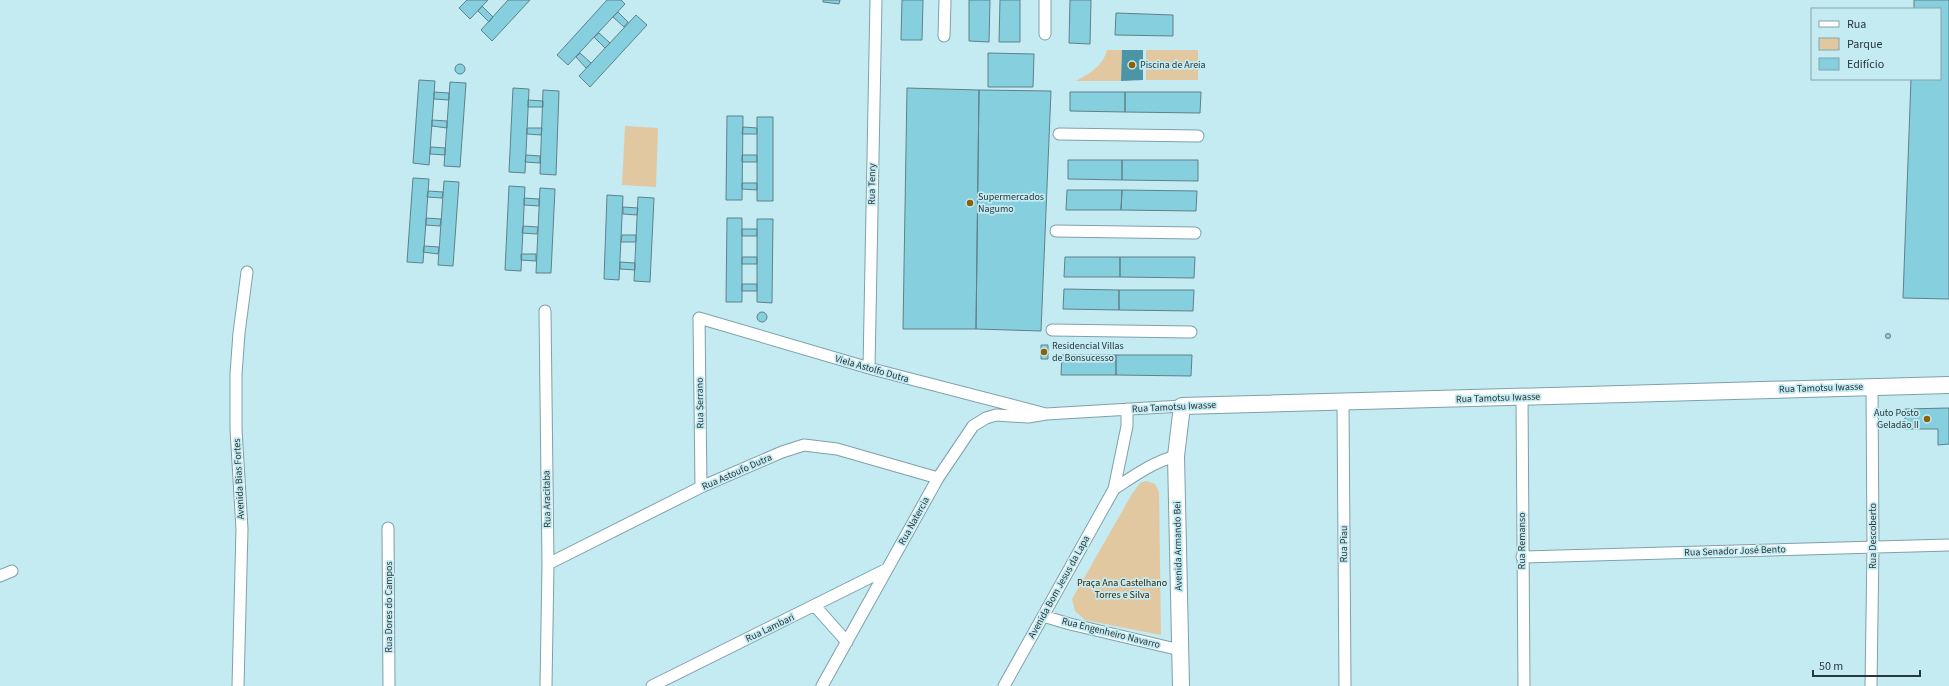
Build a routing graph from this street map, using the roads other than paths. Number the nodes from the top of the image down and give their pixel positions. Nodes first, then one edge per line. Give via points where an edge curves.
1 (876, 0) edge
2 (945, 0) edge
3 (1045, 0) edge
4 (1044, 34) dead end
5 (944, 36) dead end
6 (1059, 134) dead end
7 (1198, 136) dead end
8 (1056, 231) dead end
9 (1195, 233) dead end
10 (247, 272) dead end
11 (545, 311) dead end
12 (699, 318) joint
13 (1052, 330) dead end
14 (1191, 332) dead end
15 (869, 368) junction
16 (1949, 385) edge
17 (1872, 387) junction
18 (1522, 397) junction
19 (1343, 402) junction
20 (1182, 406) junction
21 (1127, 410) junction
22 (1046, 414) junction
23 (1176, 456) junction
24 (938, 478) junction
25 (701, 487) junction
26 (1114, 489) junction
27 (388, 528) dead end
28 (1949, 545) edge
29 (1873, 547) junction
30 (1522, 557) junction
31 (548, 564) junction
32 (887, 569) junction
33 (12, 571) dead end
34 (0, 576) edge
35 (815, 606) junction
36 (1043, 616) junction
37 (847, 642) junction
38 (1180, 650) junction
39 (1006, 685) edge
40 (238, 686) edge
41 (389, 686) edge
42 (546, 686) edge
43 (652, 686) edge
44 (822, 686) edge
45 (1181, 686) edge
46 (1345, 686) edge
47 (1524, 686) edge
48 (1871, 686) edge

1 - 15 street, Rua Tenry
2 - 5 street
3 - 4 street
6 - 7 street
8 - 9 street
10 - 40 street, Avenida Bias Fortes via 236,374 236,428 242,529
11 - 31 street, Rua Aracitaba
12 - 15 street, Viela Astolfo Dutra
12 - 25 street, Rua Serrano
13 - 14 street
15 - 22 street, Viela Astolfo Dutra
16 - 17 street, Rua Tamotsu Iwasse
17 - 18 street, Rua Tamotsu Iwasse
17 - 29 street, Rua Descoberto
18 - 19 street, Rua Tamotsu Iwasse
18 - 30 street, Rua Remanso
19 - 20 street, Rua Tamotsu Iwasse
19 - 46 street, Rua Piau
20 - 21 street, Rua Tamotsu Iwasse
20 - 23 street, Avenida Armando Bei
21 - 22 street, Rua Tamotsu Iwasse
21 - 26 street, Avenida Bom Jesus da Lapa via 1127,426
22 - 24 street, Rua Natercia via 1028,417 996,415 986,418 973,426
23 - 26 street, Avenida Bom Jesus da Lapa via 1152,465
23 - 38 street, Avenida Armando Bei
24 - 25 street, Rua Astoufo Dutra via 837,449 804,446 782,452
24 - 32 street, Rua Natercia
25 - 31 street, Rua Astoufo Dutra
26 - 36 street, Avenida Bom Jesus da Lapa
27 - 41 street, Rua Dores do Campos
28 - 29 street, Rua Senador José Bento
29 - 30 street, Rua Senador José Bento
29 - 48 street, Rua Descoberto
30 - 47 street, Rua Remanso
31 - 42 street, Rua Aracitaba
32 - 35 street, Rua Lambari
32 - 37 street, Rua Natercia
33 - 34 street
35 - 37 street
35 - 43 street, Rua Lambari
36 - 38 street, Rua Engenheiro Navarro
36 - 39 street, Avenida Bom Jesus da Lapa
37 - 44 street, Rua Natercia
38 - 45 street, Avenida Armando Bei

